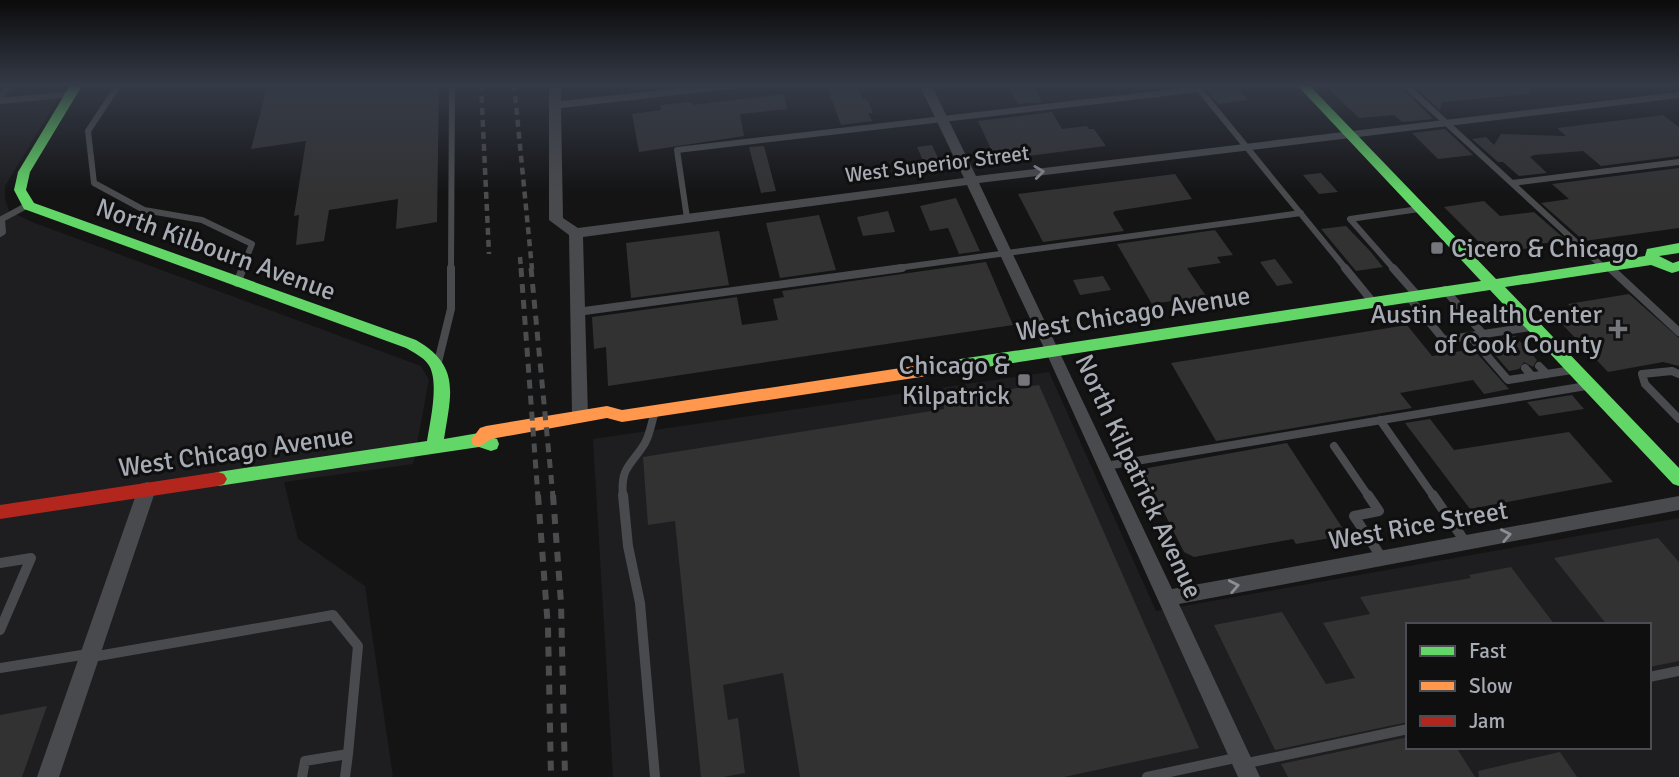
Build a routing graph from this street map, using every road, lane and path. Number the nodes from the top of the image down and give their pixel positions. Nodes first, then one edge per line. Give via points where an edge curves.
1 (55, 120) edge
2 (95, 120) edge
3 (452, 120) edge
4 (556, 120) edge
5 (940, 120) edge
6 (942, 120) edge
7 (1224, 120) edge
8 (1337, 120) edge
9 (1444, 120) edge
10 (1470, 120) edge
11 (1447, 123) junction
12 (1350, 134) junction
13 (1246, 147) junction
14 (1679, 162) edge
15 (972, 181) junction
16 (1512, 183) junction
17 (28, 205) junction
18 (1422, 209) junction
19 (1301, 213) junction
20 (687, 218) junction
21 (1, 220) edge
22 (576, 233) junction
23 (0, 234) edge
24 (1679, 248) edge
25 (1006, 253) junction
26 (1652, 260) junction
27 (1605, 266) junction
28 (1679, 267) edge
29 (1493, 282) junction
30 (237, 283) junction
31 (1445, 290) junction
32 (1412, 295) junction
33 (1372, 301) junction
34 (577, 312) junction
35 (1534, 326) junction
36 (1679, 332) edge
37 (1483, 334) junction
38 (1470, 336) junction
39 (1052, 350) junction
40 (438, 365) junction
41 (1539, 366) dead end
42 (1525, 368) dead end
43 (1575, 370) junction
44 (1546, 374) junction
45 (1679, 374) edge
46 (1532, 376) junction
47 (1590, 386) junction
48 (655, 411) junction
49 (580, 416) junction
50 (622, 416) junction
51 (1679, 419) edge
52 (1380, 421) junction
53 (478, 440) junction
54 (1334, 446) dead end
55 (434, 447) junction
56 (1106, 466) junction
57 (1679, 479) edge
58 (147, 489) junction
59 (1679, 503) edge
60 (0, 512) edge
61 (1466, 543) junction
62 (1382, 558) junction
63 (0, 562) edge
64 (1167, 598) junction
65 (0, 630) edge
66 (90, 655) junction
67 (0, 668) edge
68 (1679, 671) edge
69 (1651, 677) edge
70 (1406, 729) edge
71 (348, 754) junction
72 (1244, 766) edge
73 (48, 777) edge
74 (302, 777) edge
75 (345, 777) edge
76 (655, 777) edge
77 (1147, 777) edge

1 - 17 main road via 19,187
2 - 30 lane via 88,131 94,183 144,210 202,220 251,244
3 - 40 lane via 451,309
4 - 22 street via 556,220
5 - 20 lane via 677,150
6 - 15 street, North Kilpatrick Avenue
7 - 13 lane
8 - 12 main road
9 - 11 lane
10 - 11 street, West Superior Street
11 - 12 street, West Superior Street
11 - 16 lane
12 - 13 street, West Superior Street
12 - 18 main road
15 -> 13 street, West Superior Street
13 - 19 lane
14 - 16 lane
15 - 20 street, West Superior Street
15 - 25 street, North Kilpatrick Avenue
16 - 27 lane
17 - 21 lane
17 - 30 main road, North Kilbourn Avenue
18 - 29 main road
18 - 32 lane via 1350,219
19 - 25 lane
19 - 33 lane
20 - 22 street, West Superior Street
21 - 23 lane via 4,232
22 - 34 street
24 - 26 main road, West Chicago Avenue via 1651,252
25 - 34 lane
25 - 39 street, North Kilpatrick Avenue
26 - 27 main road, West Chicago Avenue
26 - 28 main road, West Chicago Avenue
27 - 29 main road, West Chicago Avenue
27 - 36 lane
29 - 31 main road, West Chicago Avenue
29 - 35 main road
30 - 40 main road, North Kilbourn Avenue via 411,344
31 - 32 main road, West Chicago Avenue
31 - 37 lane
32 - 33 main road, West Chicago Avenue
32 - 38 lane via 1444,340
33 - 39 main road, West Chicago Avenue
34 - 49 street
35 - 37 lane
35 - 43 main road
37 - 38 lane
38 - 46 lane via 1508,380
39 - 48 main road, West Chicago Avenue
39 - 56 street, North Kilpatrick Avenue
40 - 55 main road
41 - 44 lane
42 - 46 lane
43 - 44 lane
43 - 47 main road
44 - 46 lane
45 - 51 lane via 1642,374 1645,384
47 - 52 lane
47 - 57 main road
48 - 50 main road, West Chicago Avenue
48 - 76 lane via 646,442 627,465 622,487 640,603
49 - 50 main road, West Chicago Avenue via 607,412
49 - 53 main road, West Chicago Avenue via 486,433
50 - 53 main road, West Chicago Avenue via 611,425 487,444
52 - 56 lane
52 - 61 lane
53 - 55 main road, West Chicago Avenue
54 - 62 lane via 1379,511 1354,516
55 - 58 main road, West Chicago Avenue
56 - 64 street, North Kilpatrick Avenue
58 - 60 main road, West Chicago Avenue
58 - 66 street
61 -> 59 street, West Rice Street
61 - 62 street, West Rice Street
64 -> 62 street, West Rice Street
63 - 65 lane via 31,558
64 - 72 street, North Kilpatrick Avenue
66 - 67 lane
66 - 71 lane via 333,615 358,646
66 - 73 street
68 - 69 lane
70 - 72 lane
71 - 74 lane via 304,761
71 - 75 lane
72 - 77 lane

